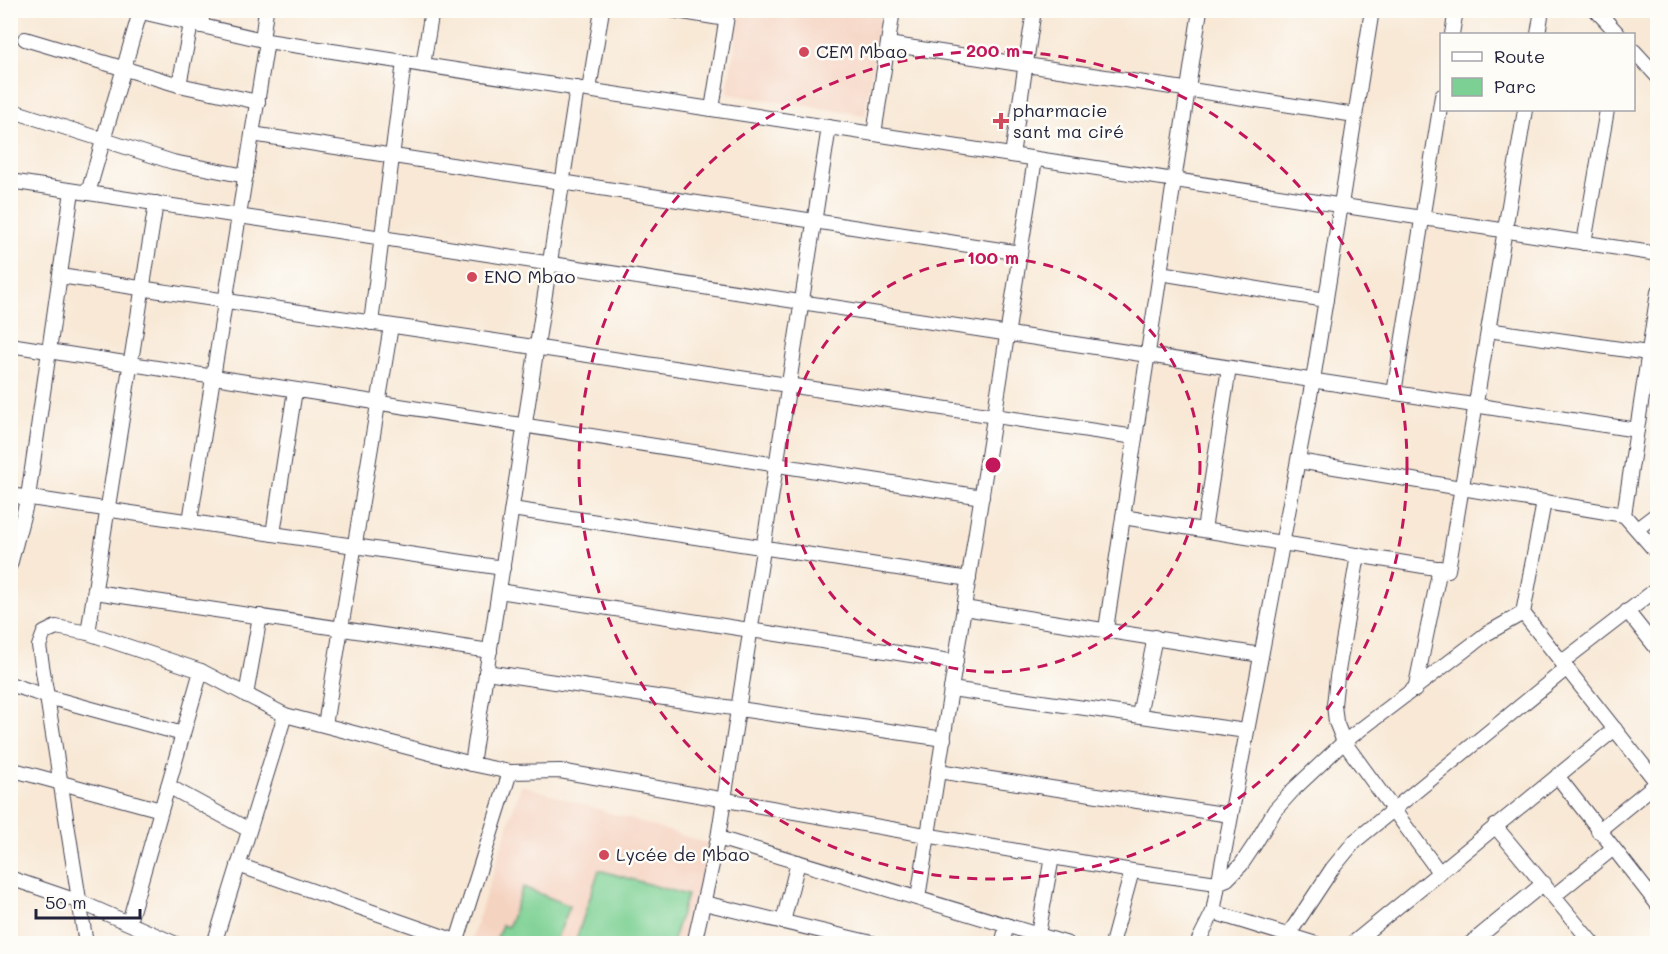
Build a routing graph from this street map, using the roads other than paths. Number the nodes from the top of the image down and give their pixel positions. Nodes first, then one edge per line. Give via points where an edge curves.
1 (203, 10) edge
2 (267, 10) edge
3 (432, 10) edge
4 (602, 10) edge
5 (671, 10) edge
6 (893, 10) edge
7 (1034, 10) edge
8 (1200, 10) edge
9 (1372, 10) edge
10 (1456, 10) edge
11 (1542, 10) edge
12 (1596, 10) edge
13 (136, 11) edge
14 (727, 15) edge
15 (196, 25) junction
16 (1452, 33) edge
17 (1538, 33) edge
18 (1617, 33) edge
19 (25, 39) dead end
20 (265, 40) junction
21 (888, 44) junction
22 (1635, 52) edge
23 (404, 62) junction
24 (423, 65) junction
25 (1026, 65) junction
26 (124, 68) junction
27 (1658, 77) edge
28 (179, 85) junction
29 (583, 89) junction
30 (1188, 90) junction
31 (258, 102) junction
32 (1440, 108) edge
33 (712, 109) junction
34 (10, 110) edge
35 (1525, 111) edge
36 (1607, 111) edge
37 (1355, 115) junction
38 (829, 127) junction
39 (252, 134) junction
40 (874, 134) junction
41 (103, 140) junction
42 (1012, 155) junction
43 (392, 156) junction
44 (1035, 159) junction
45 (246, 176) junction
46 (1174, 180) junction
47 (10, 181) edge
48 (562, 182) junction
49 (72, 190) junction
50 (88, 193) junction
51 (156, 203) junction
52 (1341, 205) junction
53 (239, 216) junction
54 (1421, 218) junction
55 (814, 221) junction
56 (1505, 230) junction
57 (381, 238) junction
58 (1584, 243) junction
59 (1020, 253) junction
60 (1658, 254) edge
61 (550, 264) junction
62 (1160, 273) junction
63 (60, 276) junction
64 (142, 289) junction
65 (1658, 292) edge
66 (1326, 300) junction
67 (225, 301) junction
68 (801, 302) junction
69 (370, 323) junction
70 (391, 326) junction
71 (1488, 330) junction
72 (1008, 334) junction
73 (10, 345) edge
74 (537, 348) junction
75 (50, 351) junction
76 (1653, 354) edge
77 (1148, 355) junction
78 (130, 364) junction
79 (1230, 368) junction
80 (213, 377) junction
81 (1313, 380) junction
82 (788, 386) junction
83 (295, 390) junction
84 (1394, 393) junction
85 (378, 403) junction
86 (1476, 405) junction
87 (995, 416) junction
88 (525, 426) junction
89 (1637, 430) junction
90 (1135, 437) junction
91 (1298, 462) junction
92 (776, 465) junction
93 (1462, 488) junction
94 (10, 495) edge
95 (28, 497) junction
96 (982, 497) junction
97 (1544, 502) junction
98 (108, 509) junction
99 (512, 509) junction
100 (1658, 513) edge
101 (1624, 515) junction
102 (1123, 517) junction
103 (190, 522) junction
104 (1637, 529) junction
105 (1204, 530) junction
106 (273, 534) junction
107 (1282, 543) junction
108 (355, 546) junction
109 (763, 548) junction
110 (1658, 554) edge
111 (1358, 555) junction
112 (10, 565) edge
113 (502, 568) junction
114 (1440, 568) junction
115 (969, 579) junction
116 (1658, 588) edge
117 (499, 591) junction
118 (95, 592) junction
119 (964, 608) junction
120 (1627, 611) junction
121 (1523, 613) junction
122 (260, 616) junction
123 (341, 628) junction
124 (1106, 629) junction
125 (750, 630) junction
126 (88, 633) junction
127 (1155, 637) junction
128 (1658, 650) edge
129 (490, 651) junction
130 (1261, 655) junction
131 (956, 662) junction
132 (1564, 665) junction
133 (201, 671) junction
134 (486, 672) junction
135 (10, 684) edge
136 (951, 689) junction
137 (1415, 690) junction
138 (246, 695) junction
139 (48, 697) junction
140 (738, 708) junction
141 (285, 715) junction
142 (1138, 716) junction
143 (325, 725) junction
144 (1615, 729) junction
145 (1246, 731) junction
146 (183, 734) junction
147 (944, 739) junction
148 (1344, 742) junction
149 (472, 764) junction
150 (10, 769) edge
151 (938, 771) junction
152 (510, 772) junction
153 (1655, 776) edge
154 (1558, 777) junction
155 (61, 784) junction
156 (168, 786) junction
157 (723, 801) junction
158 (1393, 809) junction
159 (161, 810) junction
160 (1230, 815) junction
161 (1495, 826) junction
162 (249, 830) junction
163 (1598, 831) junction
164 (928, 836) junction
165 (718, 838) junction
166 (1612, 849) junction
167 (1052, 857) junction
168 (798, 862) junction
169 (238, 865) junction
170 (1132, 871) junction
171 (1439, 872) junction
172 (10, 878) edge
173 (1217, 883) junction
174 (1544, 883) junction
175 (1554, 896) junction
176 (918, 898) junction
177 (80, 902) junction
178 (704, 903) junction
179 (1658, 905) edge
180 (1213, 912) junction
181 (129, 922) junction
182 (783, 922) junction
183 (1007, 925) junction
184 (1038, 934) junction
185 (1288, 934) junction
186 (1477, 941) edge
187 (456, 942) edge
188 (868, 943) edge
189 (86, 944) edge
190 (176, 944) edge
191 (214, 944) edge
192 (694, 944) edge
193 (1002, 944) edge
194 (1068, 944) edge
195 (1112, 944) edge
196 (1197, 944) edge
197 (1316, 944) edge
198 (1352, 944) edge
199 (1593, 944) edge

1 - 15 street
2 - 20 street
3 - 24 street
4 - 29 street
5 - 14 street
6 - 21 street
7 - 25 street
8 - 30 street
9 - 37 street
10 - 16 street
11 - 17 street
12 - 18 street
13 - 15 street
13 - 26 street
14 - 33 street
15 - 20 street
15 - 28 street
19 - 26 street
20 - 23 street
20 - 31 street
21 - 25 street
21 - 40 street
22 - 27 street
23 - 24 street
23 - 43 street
24 - 29 street
25 - 30 street
25 - 42 street
26 - 28 street
26 - 41 street
28 - 31 street
29 - 33 street
29 - 48 street
30 - 37 street
30 - 46 street
31 - 39 street
32 - 54 street
33 - 38 street
34 - 41 street
35 - 56 street
36 - 58 street
37 - 52 street
38 - 40 street
38 - 55 street
39 - 43 street
39 - 45 street
40 - 42 street
41 - 45 street via 173,162
41 - 50 street
42 - 44 street
43 - 48 street
43 - 57 street
44 - 46 street
44 - 59 street
45 - 53 street
46 - 52 street
46 - 62 street
47 - 49 street
48 - 55 street
48 - 61 street
49 - 50 street
49 - 63 street
50 - 51 street
51 - 53 street
51 - 64 street
52 - 54 street
52 - 66 street
53 - 57 street
53 - 67 street
54 - 56 street
54 - 84 street
55 - 59 street
55 - 68 street
56 - 58 street
56 - 71 street
57 - 61 street
57 - 69 street
58 - 60 street
59 - 72 street
61 - 68 street
61 - 74 street
62 - 66 street
62 - 77 street
63 - 64 street
63 - 75 street
64 - 67 street
64 - 78 street
65 - 76 street
66 - 81 street
67 - 69 street
67 - 80 street
68 - 72 street
68 - 82 street
69 - 70 street
70 - 74 street
70 - 85 street
71 - 76 street
71 - 86 street
72 - 77 street
72 - 87 street
73 - 75 street
74 - 82 street
74 - 88 street
75 - 78 street
75 - 95 street
76 - 89 street
77 - 79 street
77 - 90 street
78 - 80 street
78 - 98 street
79 - 81 street
79 - 105 street
80 - 83 street
80 - 103 street
81 - 84 street
81 - 91 street
82 - 87 street
82 - 92 street
83 - 85 street
83 - 106 street
84 - 86 street
85 - 88 street
85 - 108 street
86 - 89 street
86 - 93 street
87 - 90 street
87 - 96 street
88 - 92 street
88 - 99 street
89 - 101 street
90 - 102 street
91 - 93 street
91 - 107 street
92 - 96 street
92 - 109 street
93 - 97 street
93 - 114 street via 1448,570
94 - 95 street
95 - 98 street
95 - 112 street
96 - 115 street
97 - 101 street
97 - 121 street
98 - 103 street
98 - 118 street
99 - 109 street
99 - 113 street
100 - 104 street
101 - 104 street
102 - 105 street
102 - 124 street
103 - 106 street
104 - 110 street
105 - 107 street
106 - 108 street
107 - 111 street
107 - 130 street
108 - 113 street
108 - 123 street
109 - 115 street
109 - 125 street
111 - 114 street
111 - 148 street via 1334,705
113 - 117 street
114 - 137 street
115 - 119 street
116 - 120 street
117 - 125 street
117 - 129 street
118 - 122 street
118 - 126 street
119 - 124 street
119 - 131 street
120 - 128 street
120 - 132 street
121 - 132 street
121 - 137 street via 1486,634
122 - 123 street
122 - 138 street
123 - 129 street
123 - 143 street
124 - 127 street
125 - 131 street
125 - 140 street
126 - 133 street
126 - 139 street via 56,627 44,633 39,646
127 - 130 street
127 - 142 street
129 - 134 street
130 - 145 street
131 - 136 street
132 - 144 street
132 - 158 street
133 - 138 street
133 - 146 street
134 - 140 street
134 - 149 street
135 - 139 street
136 - 142 street
136 - 147 street
137 - 148 street
138 - 141 street
139 - 146 street
139 - 155 street
140 - 147 street
140 - 157 street
141 - 143 street
141 - 162 street
142 - 145 street
143 - 149 street
144 - 153 street
144 - 154 street
145 - 160 street
146 - 156 street
147 - 151 street
148 - 158 street
148 - 173 street via 1275,810 1241,865
149 - 152 street
150 - 155 street
151 - 160 street
151 - 164 street
152 - 157 street via 560,771
152 - 187 street
153 - 163 street
154 - 161 street
154 - 163 street
155 - 159 street
155 - 177 street
156 - 159 street
156 - 162 street
157 - 164 street
157 - 165 street
158 - 171 street
158 - 185 street via 1344,853
159 - 181 street
160 - 173 street
161 - 171 street
161 - 174 street
162 - 169 street
163 - 166 street
164 - 167 street
164 - 176 street
165 - 168 street
165 - 178 street
166 - 175 street
166 - 179 street
167 - 170 street
167 - 184 street
168 - 176 street
168 - 182 street
169 - 187 street
169 - 191 street
170 - 173 street
170 - 195 street
171 - 198 street
172 - 177 street
173 - 180 street
174 - 175 street
174 - 186 street
175 - 199 street
176 - 183 street
177 - 181 street
177 - 189 street
178 - 182 street
178 - 192 street
180 - 185 street
180 - 196 street
181 - 190 street
182 - 188 street
183 - 184 street
183 - 193 street
184 - 194 street
185 - 197 street

